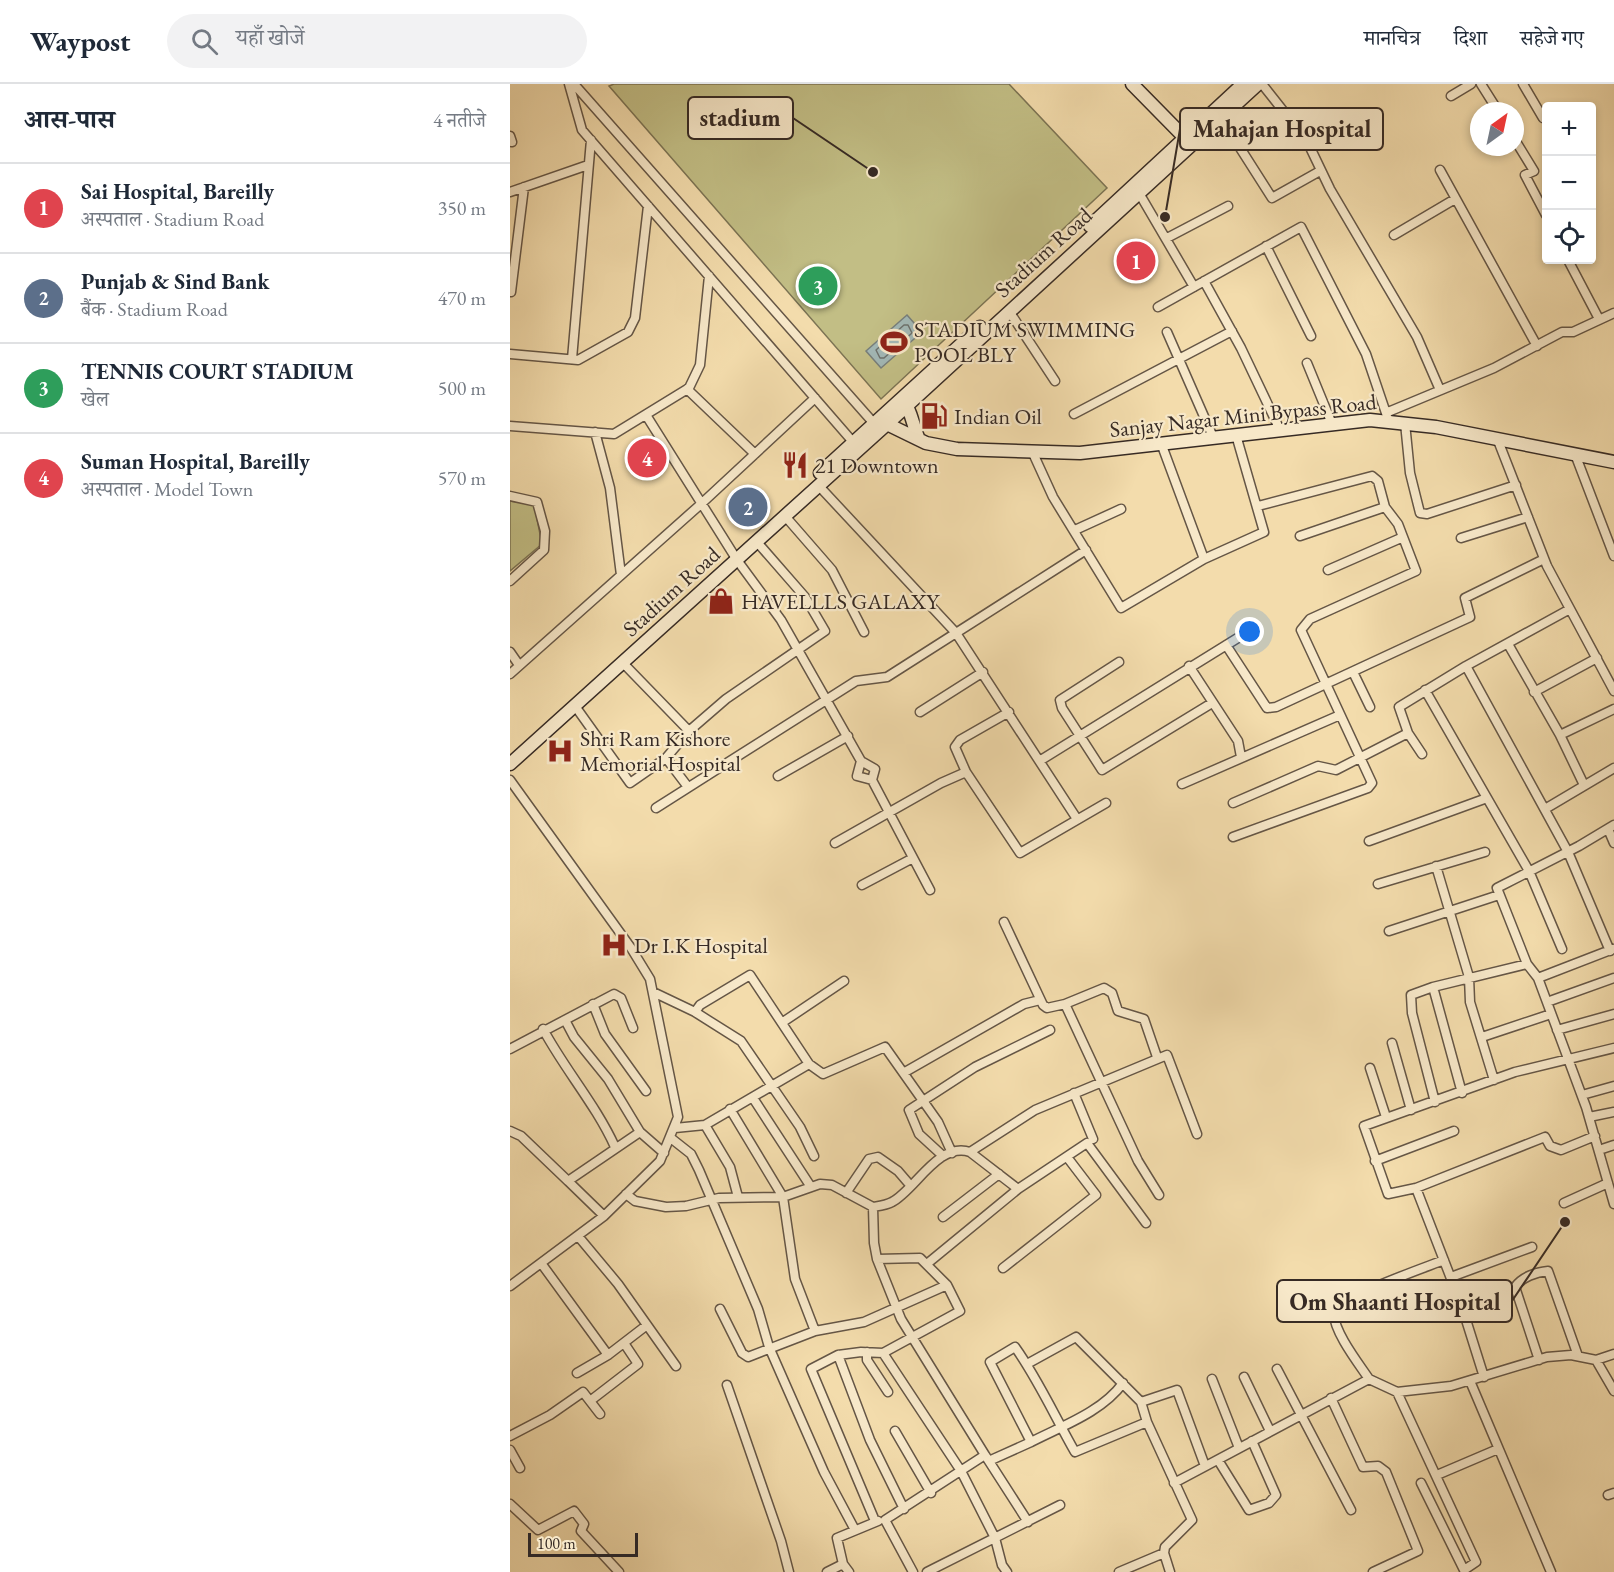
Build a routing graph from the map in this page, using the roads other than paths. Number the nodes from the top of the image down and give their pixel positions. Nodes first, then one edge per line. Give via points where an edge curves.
1 (569, 84) edge
2 (574, 84) edge
3 (1132, 84) edge
4 (1243, 84) edge
5 (1260, 84) edge
6 (1471, 84) edge
7 (1481, 84) edge
8 (1523, 84) edge
9 (1460, 87) edge
10 (1451, 96) dead end
11 (1492, 102) edge
12 (1542, 116) edge
13 (1221, 118) junction
14 (591, 140) junction
15 (1188, 142) junction
16 (1524, 155) edge
17 (588, 165) junction
18 (1440, 170) dead end
19 (1320, 171) junction
20 (524, 187) junction
21 (510, 192) edge
22 (1139, 193) junction
23 (1455, 199) junction
24 (648, 206) junction
25 (1228, 206) dead end
26 (1544, 210) edge
27 (1394, 235) dead end
28 (1167, 238) junction
29 (1266, 246) junction
30 (1570, 264) edge
31 (709, 276) junction
32 (1204, 281) junction
33 (1194, 287) junction
34 (511, 292) edge
35 (1158, 307) dead end
36 (1009, 311) junction
37 (1614, 313) edge
38 (1599, 320) junction
39 (1232, 331) junction
40 (1167, 332) dead end
41 (1311, 336) dead end
42 (1537, 346) junction
43 (510, 354) edge
44 (572, 359) junction
45 (1179, 359) junction
46 (1307, 363) dead end
47 (1055, 381) dead end
48 (687, 389) junction
49 (1440, 390) junction
50 (815, 398) junction
51 (905, 401) junction
52 (1074, 414) dead end
53 (646, 415) junction
54 (1388, 417) junction
55 (881, 423) junction
56 (1405, 423) junction
57 (1332, 424) junction
58 (510, 426) edge
59 (1280, 430) junction
60 (595, 432) junction
61 (1236, 435) junction
62 (918, 437) junction
63 (1213, 437) junction
64 (1497, 438) junction
65 (854, 442) junction
66 (1161, 443) junction
67 (1032, 451) junction
68 (1575, 453) junction
69 (756, 454) junction
70 (1614, 462) edge
71 (818, 485) junction
72 (1516, 485) junction
73 (510, 496) edge
74 (702, 504) junction
75 (1258, 506) junction
76 (1385, 507) junction
77 (1121, 509) dead end
78 (785, 516) junction
79 (1528, 517) junction
80 (1075, 530) junction
81 (1300, 536) dead end
82 (1401, 538) junction
83 (1461, 538) dead end
84 (756, 542) junction
85 (1086, 550) junction
86 (735, 556) junction
87 (1614, 556) edge
88 (1544, 558) junction
89 (1204, 559) junction
90 (1328, 570) dead end
91 (621, 575) junction
92 (510, 581) edge
93 (1570, 609) junction
94 (1249, 631) dead end
95 (864, 632) dead end
96 (956, 633) junction
97 (1508, 644) junction
98 (1226, 645) junction
99 (798, 649) junction
100 (510, 652) edge
101 (1597, 658) junction
102 (1119, 662) dead end
103 (623, 663) junction
104 (519, 665) junction
105 (1189, 666) junction
106 (1466, 666) junction
107 (983, 672) junction
108 (1353, 672) junction
109 (510, 674) edge
110 (1327, 685) junction
111 (1425, 690) junction
112 (1614, 691) edge
113 (1534, 692) junction
114 (827, 700) junction
115 (1212, 703) junction
116 (575, 706) junction
117 (1370, 707) dead end
118 (1614, 709) edge
119 (920, 712) dead end
120 (1009, 712) junction
121 (1340, 715) junction
122 (689, 731) junction
123 (1408, 733) junction
124 (1560, 735) junction
125 (848, 736) junction
126 (1081, 737) junction
127 (510, 753) edge
128 (1422, 754) dead end
129 (1241, 757) junction
130 (1359, 757) junction
131 (666, 758) junction
132 (1041, 760) junction
133 (861, 761) junction
134 (510, 764) edge
135 (1614, 768) edge
136 (966, 772) junction
137 (778, 776) dead end
138 (510, 780) edge
139 (872, 780) junction
140 (1182, 784) dead end
141 (1584, 785) junction
142 (688, 787) junction
143 (1487, 798) junction
144 (1106, 803) dead end
145 (1233, 803) dead end
146 (656, 808) dead end
147 (1545, 809) junction
148 (889, 814) junction
149 (1077, 819) junction
150 (1611, 827) edge
151 (1233, 837) dead end
152 (1369, 841) dead end
153 (835, 843) dead end
154 (1614, 843) edge
155 (1485, 852) dead end
156 (1568, 852) junction
157 (913, 858) junction
158 (1436, 866) junction
159 (1529, 872) junction
160 (862, 885) dead end
161 (1378, 885) dead end
162 (930, 890) dead end
163 (1499, 895) junction
164 (1451, 910) junction
165 (1004, 922) dead end
166 (1389, 931) dead end
167 (1563, 949) dead end
168 (1612, 950) edge
169 (1527, 964) junction
170 (1469, 977) junction
171 (1538, 978) junction
172 (1614, 978) edge
173 (844, 981) dead end
174 (1434, 987) junction
175 (653, 992) junction
176 (1040, 1000) junction
177 (1547, 1002) junction
178 (593, 1004) junction
179 (1065, 1004) junction
180 (695, 1012) junction
181 (1551, 1014) junction
182 (1614, 1014) edge
183 (565, 1020) junction
184 (783, 1022) junction
185 (633, 1028) dead end
186 (543, 1029) junction
187 (1050, 1030) dead end
188 (1557, 1030) junction
189 (1482, 1037) junction
190 (1392, 1043) dead end
191 (511, 1046) edge
192 (1614, 1048) edge
193 (1157, 1057) junction
194 (1568, 1059) junction
195 (809, 1064) junction
196 (1371, 1068) dead end
197 (905, 1072) junction
198 (1494, 1080) junction
199 (1100, 1081) junction
200 (770, 1086) junction
201 (1614, 1086) edge
202 (646, 1091) dead end
203 (1074, 1093) junction
204 (1462, 1093) junction
205 (1582, 1095) junction
206 (753, 1098) junction
207 (922, 1099) junction
208 (1435, 1102) junction
209 (730, 1109) junction
210 (1411, 1110) junction
211 (1614, 1112) edge
212 (1386, 1117) junction
213 (1589, 1117) junction
214 (705, 1125) junction
215 (675, 1128) junction
216 (510, 1131) edge
217 (1454, 1131) dead end
218 (640, 1132) junction
219 (1197, 1134) dead end
220 (1595, 1136) junction
221 (672, 1139) junction
222 (1093, 1139) dead end
223 (1614, 1145) edge
224 (615, 1147) junction
225 (1599, 1150) junction
226 (970, 1152) junction
227 (952, 1153) junction
228 (664, 1154) junction
229 (814, 1156) dead end
230 (943, 1156) junction
231 (1067, 1157) junction
232 (1376, 1161) junction
233 (999, 1174) junction
234 (568, 1181) junction
235 (1608, 1183) junction
236 (910, 1185) junction
237 (811, 1187) junction
238 (1416, 1188) junction
239 (1018, 1189) junction
240 (846, 1192) junction
241 (626, 1194) junction
242 (1159, 1195) dead end
243 (738, 1197) junction
244 (783, 1197) junction
245 (710, 1200) junction
246 (1614, 1202) edge
247 (1564, 1203) dead end
248 (873, 1207) junction
249 (604, 1216) junction
250 (943, 1217) dead end
251 (1146, 1223) dead end
252 (578, 1236) junction
253 (1532, 1247) dead end
254 (877, 1259) junction
255 (1444, 1260) junction
256 (541, 1263) junction
257 (928, 1263) junction
258 (1003, 1268) dead end
259 (1451, 1277) junction
260 (947, 1285) junction
261 (510, 1286) edge
262 (897, 1308) junction
263 (720, 1310) dead end
264 (647, 1325) junction
265 (815, 1331) junction
266 (913, 1338) junction
267 (624, 1343) junction
268 (769, 1347) junction
269 (867, 1352) junction
270 (883, 1353) junction
271 (1614, 1354) edge
272 (608, 1355) junction
273 (838, 1355) junction
274 (1578, 1356) junction
275 (1539, 1360) junction
276 (1596, 1360) junction
277 (1027, 1364) junction
278 (675, 1366) dead end
279 (1277, 1369) dead end
280 (577, 1373) dead end
281 (1244, 1377) dead end
282 (1484, 1377) junction
283 (1212, 1379) dead end
284 (1369, 1379) junction
285 (1470, 1381) junction
286 (1123, 1383) junction
287 (727, 1385) dead end
288 (1614, 1391) edge
289 (888, 1392) dead end
290 (1397, 1392) junction
291 (1331, 1398) junction
292 (590, 1401) junction
293 (1142, 1402) junction
294 (600, 1414) dead end
295 (1301, 1414) junction
296 (1147, 1422) junction
297 (1060, 1426) junction
298 (895, 1431) dead end
299 (1270, 1431) junction
300 (510, 1436) edge
301 (1252, 1441) junction
302 (1031, 1442) junction
303 (1239, 1448) junction
304 (1498, 1449) junction
305 (510, 1450) edge
306 (988, 1457) junction
307 (1218, 1460) junction
308 (1205, 1466) junction
309 (520, 1468) dead end
310 (962, 1471) junction
311 (1437, 1475) junction
312 (1174, 1483) junction
313 (1421, 1483) dead end
314 (931, 1493) junction
315 (510, 1504) edge
316 (1060, 1505) dead end
317 (904, 1509) junction
318 (1351, 1510) dead end
319 (885, 1520) junction
320 (875, 1521) junction
321 (1028, 1522) junction
322 (855, 1530) junction
323 (995, 1538) junction
324 (1164, 1553) junction
325 (846, 1568) edge
326 (937, 1570) edge
327 (619, 1572) edge
328 (789, 1572) edge
329 (827, 1572) edge
330 (913, 1572) edge
331 (927, 1572) edge
332 (1006, 1572) edge
333 (1119, 1572) edge
334 (1170, 1572) edge
335 (1373, 1572) edge
336 (1551, 1572) edge

1 - 14 street via 582,130
2 - 55 street
3 - 15 main road
4 - 15 main road, Stadium Road
5 - 13 main road, Stadium Road
5 - 19 street via 1307,141
6 - 9 street
7 - 11 street
8 - 12 street
9 - 10 street
13 - 15 main road, Stadium Road
13 - 19 street via 1272,198
14 - 17 street
14 - 24 street
15 - 22 main road, Stadium Road
15 - 51 main road, Stadium Road
16 - 26 street via 1534,171 1525,175
17 - 20 street
17 - 44 street
18 - 23 street
19 - 49 street via 1417,337
20 - 21 street
20 - 34 street
22 - 28 street
22 - 36 main road, Stadium Road
23 - 27 street
23 - 42 street
24 - 31 street
24 - 44 street via 635,318 628,332 578,360
25 - 28 street
28 - 33 street
29 - 32 street
29 - 41 street
29 - 54 street via 1301,227 1366,354
30 - 38 street
31 - 48 street via 700,365
31 - 50 street
32 - 33 street
32 - 39 street
33 - 35 street
36 - 47 street
36 - 51 main road, Stadium Road
37 - 38 street
38 - 42 street via 1573,332 1562,332
39 - 45 street
39 - 59 street
40 - 45 street
42 - 49 street
43 - 44 street
45 - 52 street
45 - 63 street
46 - 57 street
48 - 53 street
48 - 69 street
49 - 54 street
50 - 65 street
50 - 69 street
51 - 55 main road, Stadium Road
51 - 62 main road
53 - 60 street via 614,434
53 - 74 street
54 - 56 main road, Sanjay Nagar Mini Bypass Road
54 - 57 main road, Sanjay Nagar Mini Bypass Road
55 - 62 main road, Sanjay Nagar Mini Bypass Road
55 - 65 main road, Stadium Road
55 - 71 main road, Stadium Road
56 - 64 main road, Sanjay Nagar Mini Bypass Road
56 - 72 street via 1410,473 1420,513
57 - 59 main road, Sanjay Nagar Mini Bypass Road
58 - 60 street
59 - 61 main road, Sanjay Nagar Mini Bypass Road
60 - 91 street via 610,489
61 - 63 main road, Sanjay Nagar Mini Bypass Road
61 - 75 street
62 - 67 main road, Sanjay Nagar Mini Bypass Road via 926,443 957,449
63 - 66 main road, Sanjay Nagar Mini Bypass Road
64 - 68 main road, Sanjay Nagar Mini Bypass Road
64 - 72 street
65 - 86 main road, Stadium Road
66 - 67 main road, Sanjay Nagar Mini Bypass Road via 1080,453
66 - 89 street
67 - 80 street via 1053,497
68 - 70 main road, Sanjay Nagar Mini Bypass Road
68 - 87 street
69 - 74 street
71 - 78 main road, Stadium Road
71 - 96 street
72 - 79 street
73 - 92 street via 537,502 545,531 544,550
74 - 86 street
74 - 91 street
75 - 76 street via 1372,476 1378,481
75 - 89 street via 1264,532
76 - 81 street
76 - 82 street via 1398,524
77 - 80 street
78 - 84 main road, Stadium Road
78 - 95 street via 832,570
79 - 83 street
79 - 88 street
80 - 85 street
82 - 90 street
82 - 110 street via 1416,570 1310,619 1301,630
84 - 86 main road, Stadium Road
84 - 99 street via 805,597 825,631
85 - 89 street via 1120,608
85 - 96 street
86 - 99 street
86 - 103 main road, Stadium Road
86 - 127 main road, Stadium Road
88 - 93 street
88 - 108 street via 1465,598 1470,618
91 - 104 street
93 - 97 street
93 - 101 street
94 - 98 street
96 - 107 street
96 - 114 street via 887,677 856,681
97 - 106 street
97 - 113 street
98 - 105 street
98 - 110 street via 1267,708
99 - 114 street
99 - 122 street via 726,699
100 - 104 street
101 - 112 street
101 - 113 street
102 - 126 street via 1060,700
103 - 116 main road, Stadium Road
103 - 122 street
104 - 109 street
105 - 115 street
105 - 126 street
106 - 111 street
106 - 147 street
107 - 119 street
107 - 120 street
108 - 110 street
108 - 117 street
110 - 121 street
111 - 123 street via 1399,707
111 - 143 street
113 - 124 street
114 - 125 street
114 - 142 street
115 - 126 street via 1102,770
115 - 129 street via 1238,741
116 - 131 street via 630,783
116 - 134 main road, Stadium Road
118 - 124 street
120 - 132 street
120 - 136 street via 960,740 955,747
121 - 129 street
121 - 130 street
122 - 131 street
123 - 128 street
123 - 130 street
124 - 141 street
125 - 133 street
125 - 137 street
126 - 132 street
129 - 140 street
130 - 145 street via 1335,770 1317,766
130 - 151 street via 1372,783 1368,788
131 - 142 street
132 - 149 street
133 - 139 street via 875,769
133 - 139 street via 857,776
135 - 141 street
136 - 148 street
136 - 149 street via 1020,853
138 - 175 street via 631,948 650,979
139 - 148 street
141 - 147 street
142 - 146 street
143 - 152 street
143 - 159 street
144 - 149 street
147 - 156 street
148 - 153 street
148 - 157 street
150 - 154 street
150 - 156 street
155 - 158 street
156 - 159 street
156 - 168 street
157 - 160 street
157 - 162 street
158 - 161 street
158 - 164 street
159 - 163 street via 1497,888
159 - 167 street
163 - 164 street
163 - 169 street
164 - 166 street
164 - 170 street
165 - 176 street
168 - 171 street
169 - 170 street
169 - 171 street
170 - 174 street
170 - 189 street via 1470,1002
171 - 177 street
172 - 177 street
173 - 184 street
174 - 204 street
174 - 208 street via 1410,997
175 - 180 street
175 - 215 street via 678,1117
176 - 179 street via 1047,1008
176 - 197 street via 1024,1004
177 - 181 street
178 - 183 street
178 - 185 street via 615,994 621,998
178 - 202 street via 605,1034
179 - 193 street via 1104,988 1112,993 1118,1011 1144,1019
179 - 199 street
180 - 184 street via 700,1005 750,975
180 - 200 street via 741,1041
181 - 188 street
181 - 189 street
182 - 188 street
183 - 186 street
183 - 218 street
184 - 195 street
186 - 191 street
186 - 224 street via 603,1120
187 - 207 street via 975,1067
188 - 194 street
189 - 198 street
190 - 210 street
192 - 194 street
193 - 199 street
193 - 219 street via 1167,1055
194 - 198 street
194 - 205 street
195 - 197 street via 828,1074 885,1047
195 - 200 street
196 - 212 street
197 - 207 street
198 - 204 street
199 - 203 street
199 - 242 street via 1138,1161
200 - 206 street
200 - 229 street via 800,1127
201 - 205 street
203 - 222 street
203 - 226 street via 1035,1110
204 - 208 street
205 - 213 street
206 - 209 street
206 - 237 street
207 - 227 street
207 - 230 street via 909,1110 919,1134
208 - 210 street
209 - 214 street
209 - 244 street
210 - 212 street
211 - 213 street
212 - 232 street via 1364,1126
213 - 220 street
214 - 215 street
214 - 243 street via 730,1167
215 - 221 street
216 - 234 street via 521,1136
217 - 232 street
218 - 224 street
218 - 228 street
220 - 225 street
220 - 238 street via 1560,1150 1550,1146 1545,1137
221 - 228 street
221 - 245 street via 691,1154
223 - 225 street
224 - 234 street
225 - 235 street
226 - 227 street via 962,1149
226 - 233 street
227 - 230 street
228 - 241 street
230 - 236 street
231 - 239 street
231 - 251 street via 1088,1143
231 - 258 street via 1096,1195
232 - 238 street via 1386,1193
233 - 239 street
233 - 250 street
234 - 249 street
235 - 246 street
235 - 247 street
236 - 240 street via 878,1157 869,1159
236 - 248 street via 893,1202
237 - 240 street via 832,1185
237 - 244 street
238 - 255 street
239 - 257 street
240 - 248 street
241 - 245 street via 635,1201 666,1207
241 - 249 street
243 - 244 street
243 - 245 street
244 - 265 street via 795,1279
245 - 268 street via 758,1309
248 - 254 street
249 - 252 street
252 - 256 street
252 - 264 street
253 - 259 street
254 - 257 street via 920,1258
254 - 262 street
255 - 259 street
255 - 284 street via 1353,1296 1336,1307 1338,1327
256 - 261 street
256 - 272 street
257 - 260 street
259 - 282 street
260 - 262 street
260 - 266 street via 960,1311
262 - 265 street via 864,1322
262 - 266 street
263 - 268 street via 742,1353 748,1357
264 - 267 street
264 - 278 street
265 - 268 street
266 - 270 street
266 - 306 street
267 - 272 street
267 - 292 street via 638,1364
268 - 322 street via 824,1472
269 - 270 street
269 - 273 street
269 - 289 street via 867,1360
270 - 310 street
271 - 276 street
272 - 280 street
273 - 317 street via 870,1440
273 - 320 street via 811,1369
274 - 275 street
274 - 275 street via 1548,1271 1543,1271 1520,1280 1515,1287
274 - 276 street
275 - 282 street
276 - 288 street
277 - 286 street via 1076,1337
277 - 297 street
277 - 302 street via 1015,1347 990,1362
279 - 295 street
281 - 299 street
282 - 285 street
283 - 303 street
284 - 290 street
284 - 291 street
285 - 290 street
285 - 304 street
286 - 293 street
286 - 297 street via 1115,1394
287 - 328 street via 782,1541
290 - 311 street
291 - 295 street
291 - 335 street via 1363,1467 1378,1466 1386,1472 1418,1551
292 - 294 street
292 - 300 street via 583,1392
293 - 296 street
293 - 308 street via 1177,1390
295 - 299 street
295 - 318 street
296 - 297 street via 1075,1452
296 - 312 street
297 - 302 street
298 - 314 street
299 - 301 street
301 - 303 street
301 - 307 street via 1276,1495 1269,1503 1249,1510
302 - 306 street
303 - 307 street
304 - 311 street
304 - 336 street
305 - 309 street
306 - 310 street
306 - 321 street
307 - 308 street
308 - 312 street
310 - 314 street
310 - 323 street
311 - 313 street via 1476,1562 1464,1570
312 - 324 street via 1192,1520 1165,1547
314 - 317 street
315 - 327 street via 538,1530 574,1511 584,1524 580,1532
316 - 321 street
317 - 319 street
319 - 320 street
319 - 330 street
320 - 322 street
321 - 323 street
322 - 325 street via 837,1538
323 - 326 street
323 - 332 street
324 - 333 street
324 - 334 street
325 - 329 street
326 - 331 street

